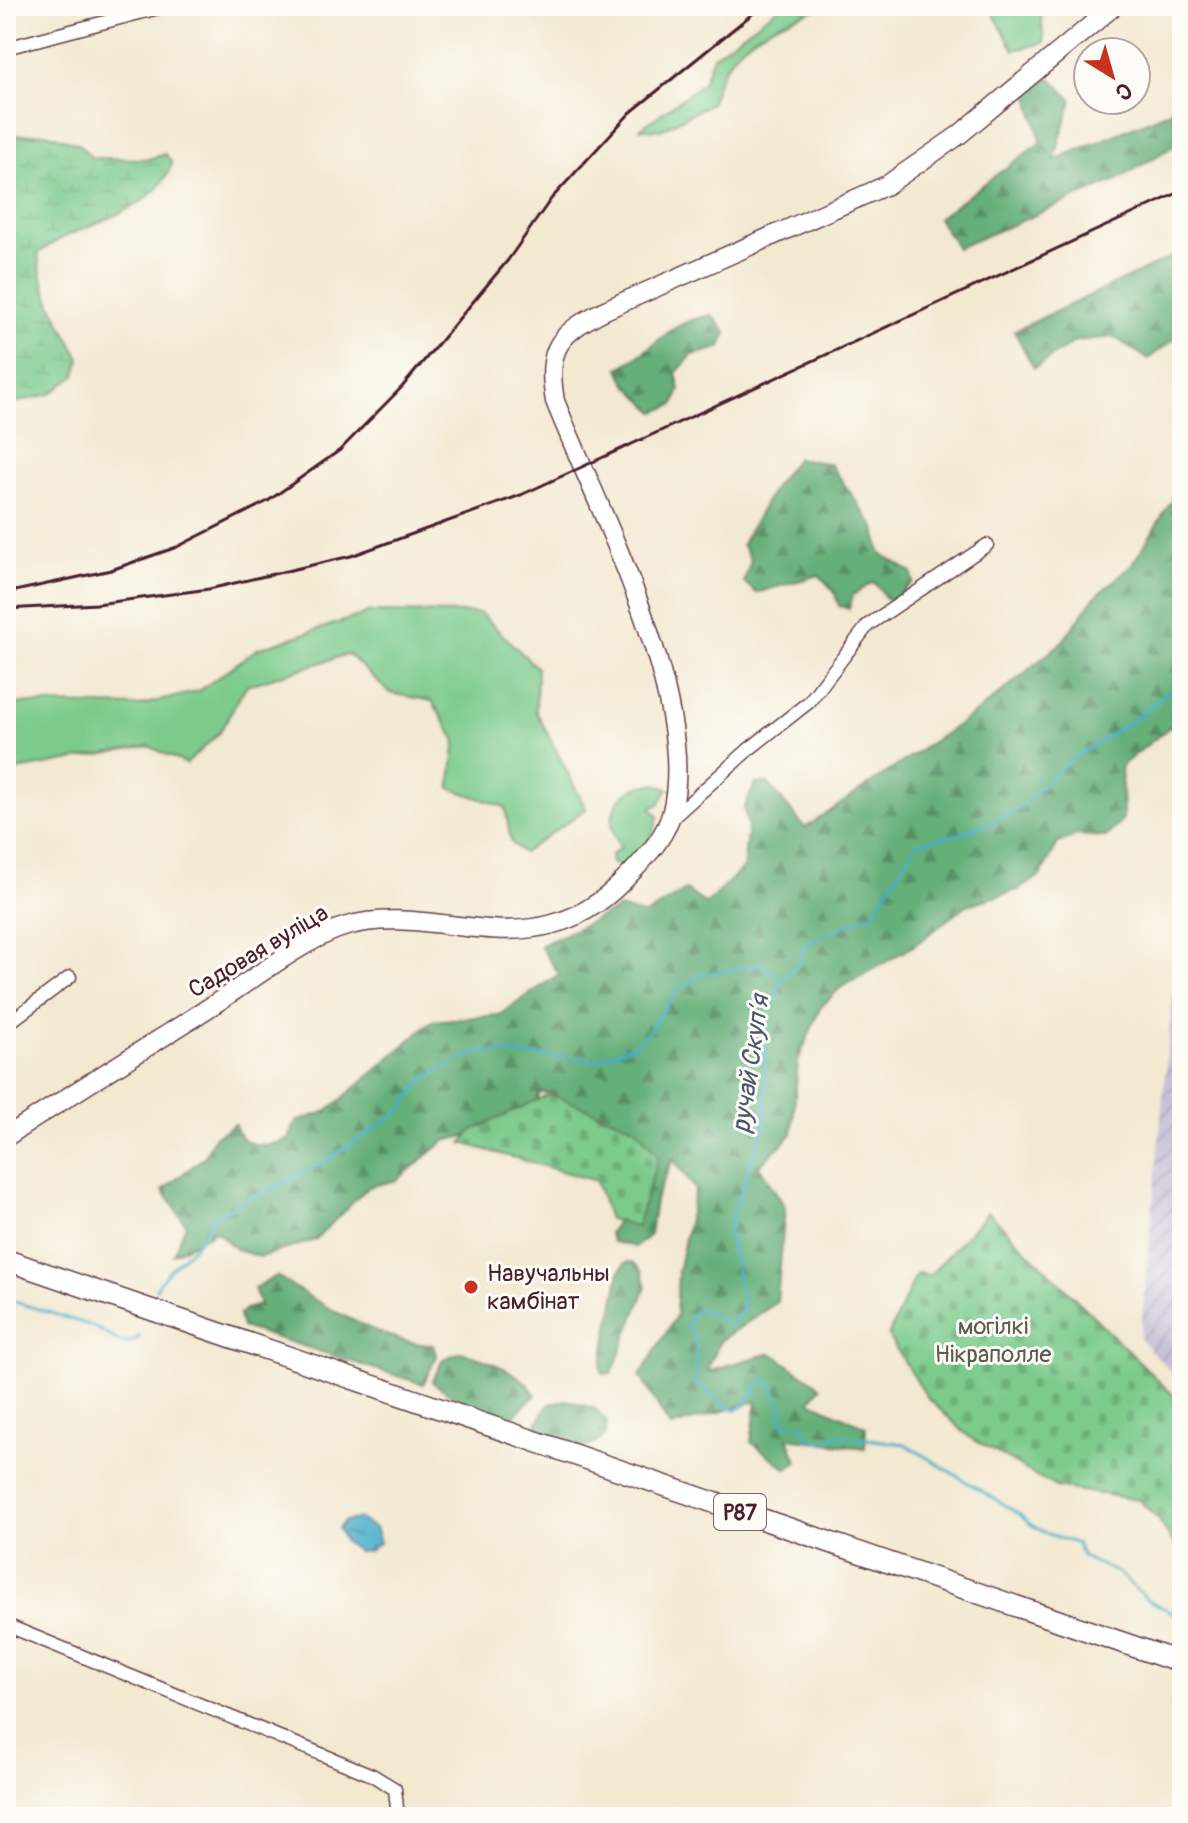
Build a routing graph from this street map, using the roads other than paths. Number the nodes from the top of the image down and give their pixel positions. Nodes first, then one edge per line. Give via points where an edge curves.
1 (166, 6) edge
2 (1114, 6) edge
3 (6, 48) edge
4 (987, 545) dead end
5 (669, 821) junction
6 (70, 977) dead end
7 (6, 1025) edge
8 (6, 1137) edge
9 (6, 1260) edge
10 (6, 1625) edge
11 (1182, 1663) edge
12 (393, 1817) edge

1 - 3 street
2 - 5 street, Садовая вуліца via 959,135 887,185 605,310 573,329 552,351 555,401 669,696 678,776
4 - 5 street, Садовая вуліца via 868,625 809,702
5 - 8 street, Садовая вуліца via 618,887 574,917 519,930 398,922 345,926 288,956
6 - 7 street
9 - 11 main road, Р87
10 - 12 street via 372,1775 395,1789

